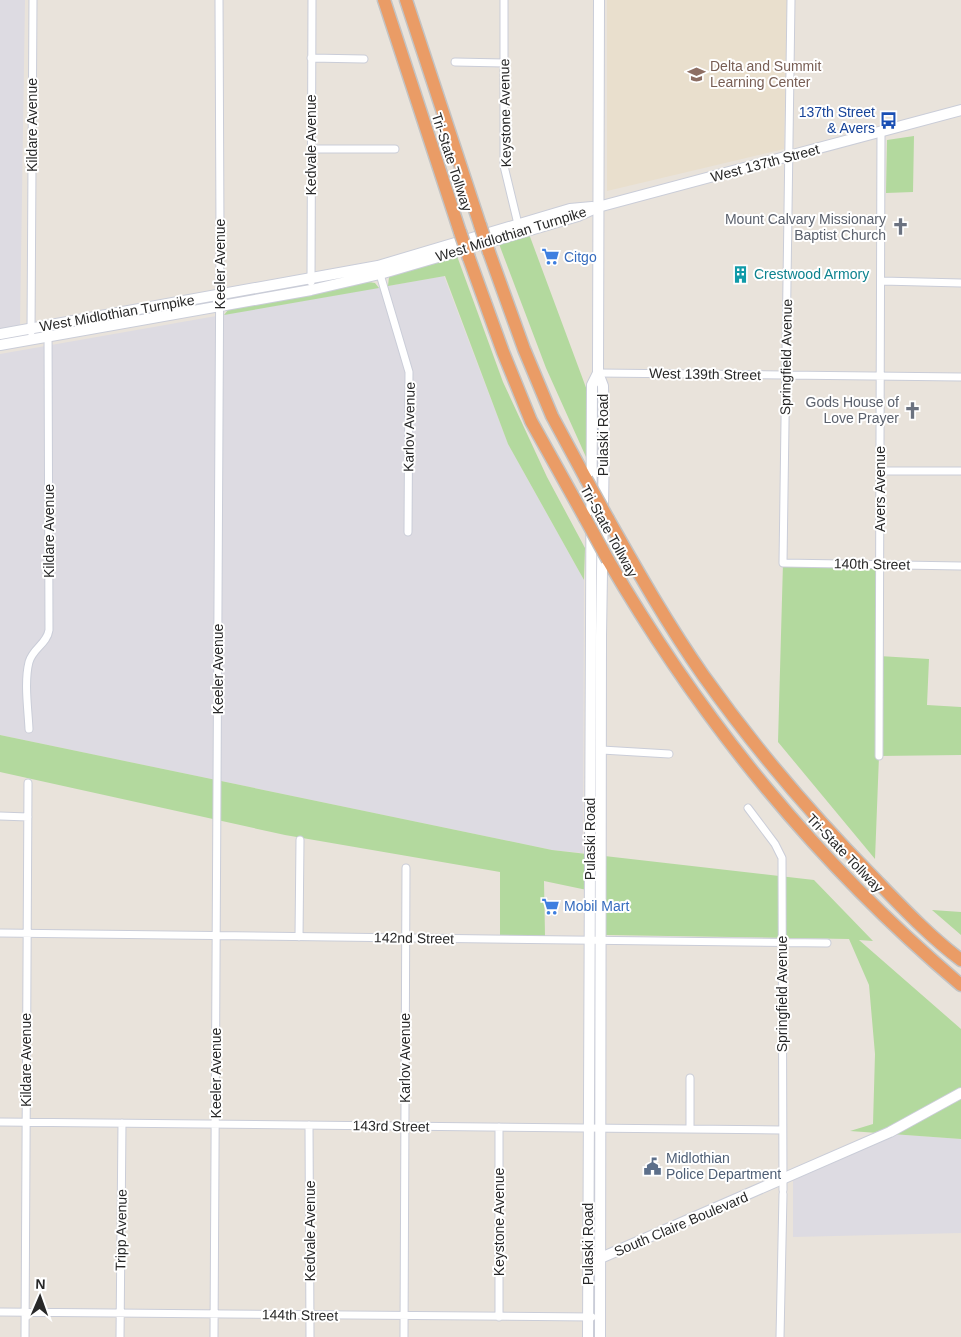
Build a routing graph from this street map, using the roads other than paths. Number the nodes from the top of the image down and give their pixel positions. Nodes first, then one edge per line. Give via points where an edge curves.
1 (33, 0) edge
2 (219, 0) edge
3 (312, 0) edge
4 (384, 0) edge
5 (406, 0) edge
6 (504, 0) edge
7 (599, 0) edge
8 (791, 0) edge
9 (311, 58) junction
10 (364, 59) dead end
11 (455, 62) dead end
12 (504, 63) junction
13 (961, 110) edge
14 (881, 132) junction
15 (311, 149) junction
16 (395, 149) dead end
17 (789, 156) junction
18 (598, 207) junction
19 (518, 224) junction
20 (379, 270) junction
21 (311, 278) junction
22 (882, 280) junction
23 (961, 284) edge
24 (311, 290) junction
25 (220, 295) junction
26 (220, 306) junction
27 (48, 326) junction
28 (31, 329) junction
29 (0, 334) edge
30 (48, 337) junction
31 (31, 340) junction
32 (0, 345) edge
33 (598, 373) junction
34 (786, 375) junction
35 (880, 376) junction
36 (961, 377) edge
37 (880, 471) junction
38 (961, 471) edge
39 (408, 532) dead end
40 (783, 563) joint
41 (879, 564) junction
42 (961, 566) edge
43 (28, 729) dead end
44 (602, 750) junction
45 (669, 754) dead end
46 (879, 756) dead end
47 (28, 783) dead end
48 (748, 808) dead end
49 (0, 816) edge
50 (28, 816) junction
51 (300, 840) dead end
52 (406, 868) dead end
53 (0, 933) edge
54 (27, 933) junction
55 (217, 935) junction
56 (299, 937) junction
57 (406, 938) junction
58 (589, 940) junction
59 (600, 940) junction
60 (783, 942) junction
61 (827, 943) dead end
62 (961, 960) edge
63 (961, 985) edge
64 (690, 1078) dead end
65 (961, 1093) edge
66 (0, 1122) edge
67 (26, 1123) junction
68 (122, 1124) junction
69 (216, 1124) junction
70 (309, 1125) junction
71 (405, 1126) junction
72 (499, 1127) junction
73 (595, 1128) junction
74 (690, 1129) junction
75 (782, 1130) junction
76 (783, 1188) junction
77 (601, 1258) junction
78 (588, 1262) junction
79 (0, 1312) edge
80 (25, 1312) junction
81 (120, 1313) junction
82 (214, 1313) junction
83 (310, 1315) junction
84 (404, 1316) junction
85 (588, 1316) junction
86 (499, 1317) junction
87 (600, 1317) junction
88 (25, 1337) edge
89 (120, 1337) edge
90 (214, 1337) edge
91 (310, 1337) edge
92 (404, 1337) edge
93 (588, 1337) edge
94 (600, 1337) edge
95 (780, 1337) edge

1 - 28 street, Kildare Avenue
2 - 25 street, Keeler Avenue
3 - 9 street, Kedvale Avenue
4 - 63 highway, Tri-State Tollway, bridge via 469,258 531,421 608,560 682,680 742,760 804,834
5 - 62 highway, Tri-State Tollway, bridge via 524,349 552,416 608,519 702,674 756,746 824,828
6 - 12 street, Keystone Avenue
7 - 18 main road, Pulaski Road
8 - 17 street, Springfield Avenue
9 - 10 street
9 - 15 street, Kedvale Avenue
11 - 12 street
12 - 19 street, Keystone Avenue via 504,166
13 - 14 main road, West 137th Street
14 - 17 main road, West 137th Street
14 - 22 street, Avers Avenue
15 - 16 street
15 - 21 street, Kedvale Avenue
17 - 18 main road, West 137th Street
17 - 34 street, Springfield Avenue
18 - 19 main road, West Midlothian Turnpike via 570,209
18 - 20 main road, West Midlothian Turnpike via 578,216
18 - 33 main road, Pulaski Road
19 - 20 main road, West Midlothian Turnpike
20 - 21 main road, West Midlothian Turnpike
20 - 24 main road, West Midlothian Turnpike
20 - 39 street, Karlov Avenue via 409,372
21 - 24 street, Kedvale Avenue
21 - 25 main road, West Midlothian Turnpike
22 - 23 street
22 - 35 street, Avers Avenue
24 - 26 main road, West Midlothian Turnpike
25 - 26 street, Keeler Avenue
25 - 27 main road, West Midlothian Turnpike
26 - 30 main road, West Midlothian Turnpike
26 - 55 street, Keeler Avenue
27 - 28 main road, West Midlothian Turnpike
27 - 30 street, Kildare Avenue
28 - 29 main road, West Midlothian Turnpike
28 - 31 street, Kildare Avenue
30 - 31 main road, West Midlothian Turnpike
30 - 43 street, Kildare Avenue via 49,630 47,639 29,662
31 - 32 main road, West Midlothian Turnpike
33 - 34 street, West 139th Street
33 - 44 main road, Pulaski Road via 604,396
33 - 58 main road, Pulaski Road via 592,385
34 - 35 street, West 139th Street
34 - 40 street, Springfield Avenue
35 - 36 street, West 139th Street
35 - 37 street, Avers Avenue
37 - 38 street
37 - 41 street, Avers Avenue
40 - 41 street, 140th Street
41 - 42 street, 140th Street
41 - 46 street, Avers Avenue
44 - 45 street
44 - 59 main road, Pulaski Road
47 - 50 street, Kildare Avenue
48 - 60 street, Springfield Avenue via 782,858
49 - 50 street
50 - 54 street, Kildare Avenue
51 - 56 street
52 - 57 street, Karlov Avenue
53 - 54 street, 142nd Street
54 - 55 street, 142nd Street
54 - 67 street, Kildare Avenue
55 - 56 street, 142nd Street
55 - 69 street, Keeler Avenue
56 - 57 street, 142nd Street
57 - 58 street, 142nd Street
57 - 71 street, Karlov Avenue
58 - 59 street, 142nd Street
58 - 73 main road, Pulaski Road
59 - 60 street, 142nd Street
59 - 73 main road, Pulaski Road
60 - 61 street, 142nd Street
60 - 75 street, Springfield Avenue
64 - 74 street
65 - 76 main road, South Claire Boulevard
66 - 67 street, 143rd Street
67 - 68 street, 143rd Street
67 - 80 street, Kildare Avenue
68 - 69 street, 143rd Street
68 - 81 street, Tripp Avenue
69 - 70 street, 143rd Street
69 - 82 street, Keeler Avenue
70 - 71 street, 143rd Street
70 - 83 street, Kedvale Avenue
71 - 72 street, 143rd Street
71 - 84 street, Karlov Avenue
72 - 73 street, 143rd Street
72 - 86 street, Keystone Avenue
73 - 74 street, 143rd Street
73 - 77 main road, Pulaski Road
73 - 78 main road, Pulaski Road
74 - 75 street, 143rd Street
75 - 76 street, Springfield Avenue
76 - 77 main road, South Claire Boulevard
76 - 95 street, Springfield Avenue
77 - 78 main road, South Claire Boulevard
77 - 87 main road, Pulaski Road
78 - 85 main road, Pulaski Road
79 - 80 street, 144th Street
80 - 81 street, 144th Street
80 - 88 street, Kildare Avenue
81 - 82 street, 144th Street
81 - 89 street, Tripp Avenue
82 - 83 street, 144th Street
82 - 90 street, Keeler Avenue
83 - 84 street, 144th Street
83 - 91 street, Kedvale Avenue
84 - 86 street, 144th Street
84 - 92 street, Karlov Avenue
85 - 86 street, 144th Street
85 - 87 street, 144th Street
85 - 93 main road, Pulaski Road
87 - 94 main road, Pulaski Road

